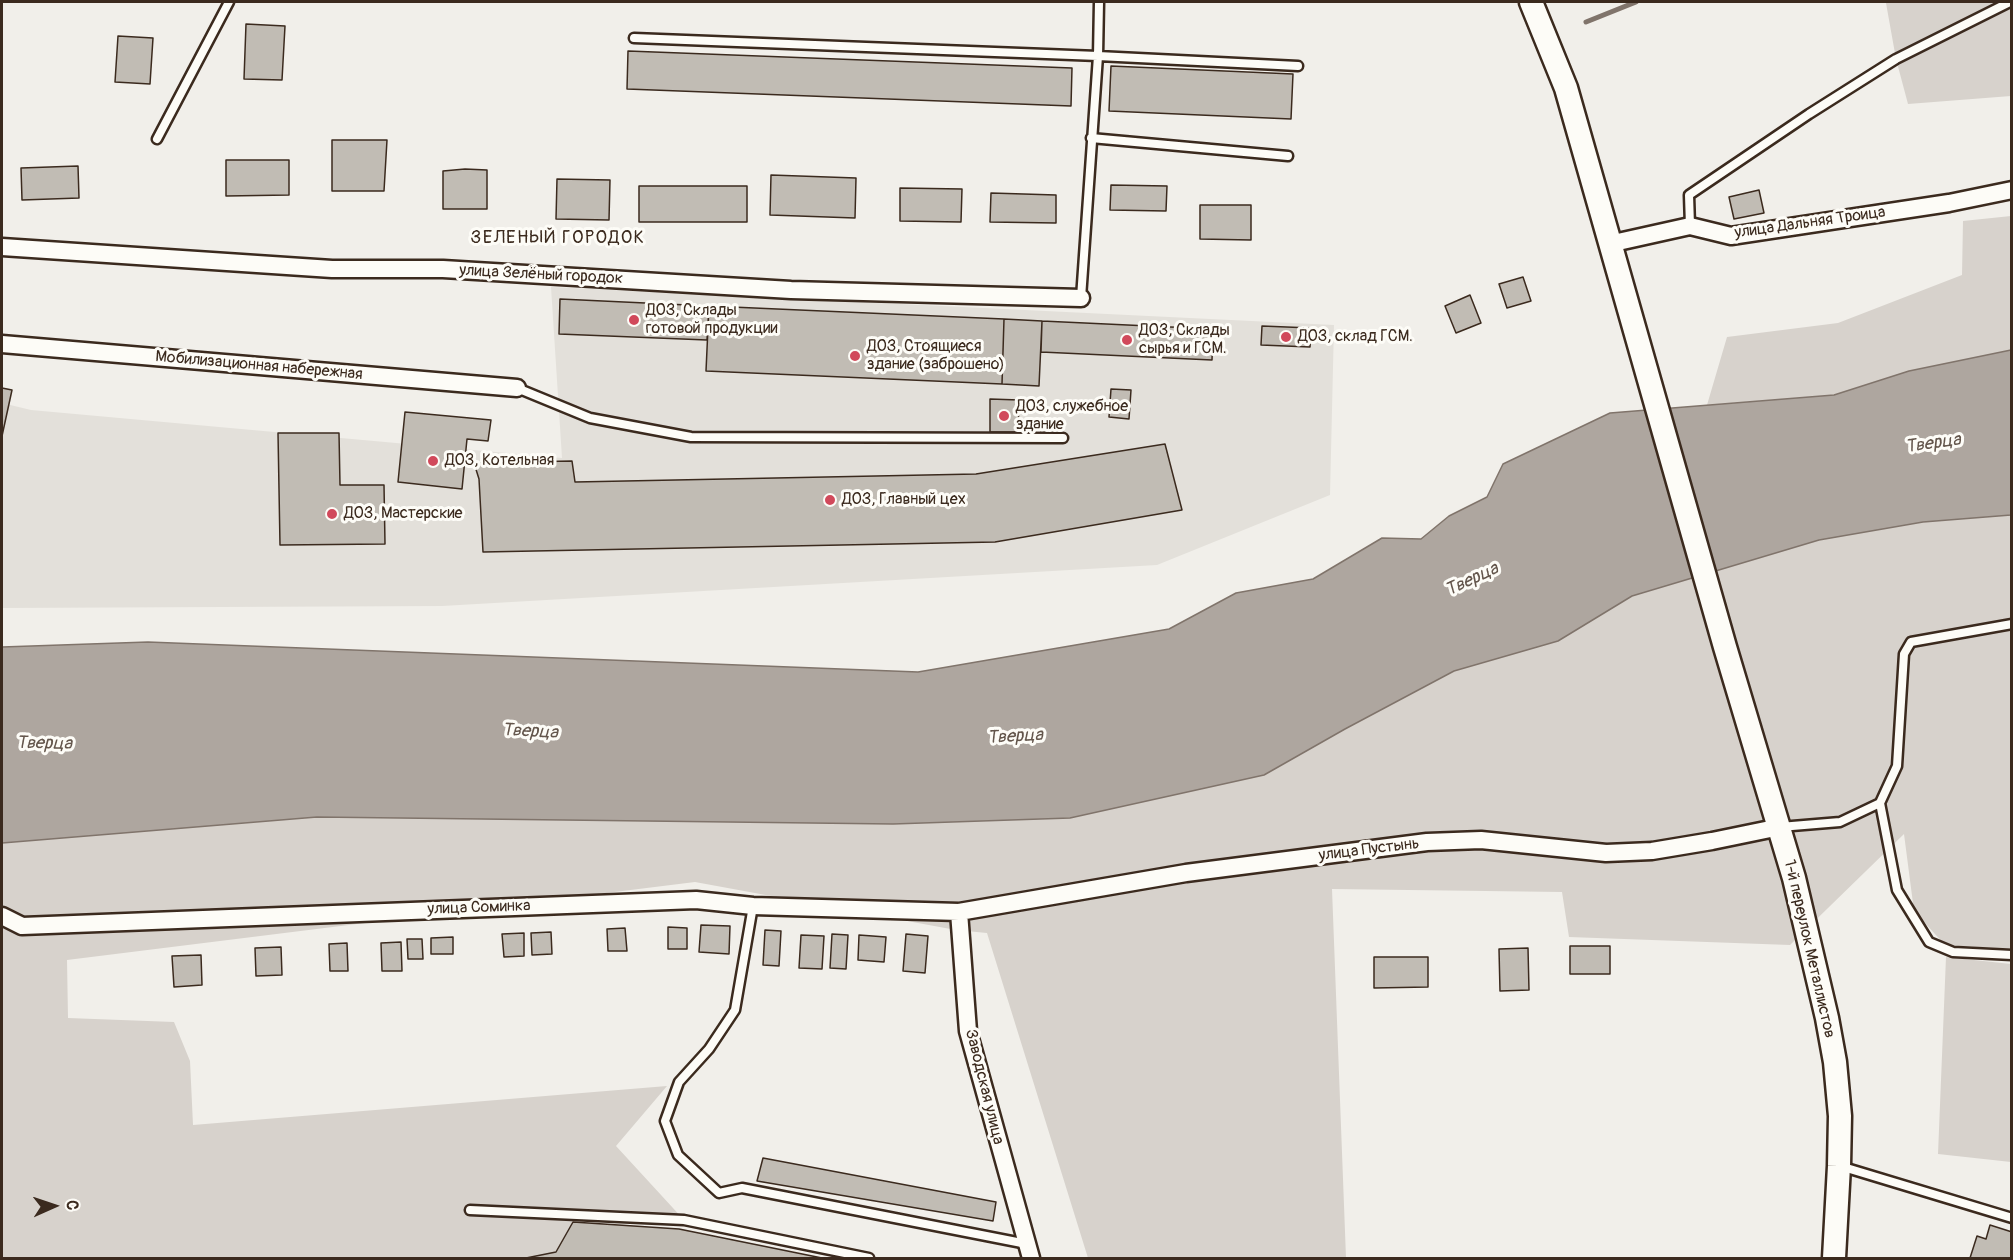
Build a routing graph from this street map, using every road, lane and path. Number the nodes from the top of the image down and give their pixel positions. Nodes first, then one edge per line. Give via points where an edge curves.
1 (229, 2) edge
2 (1099, 2) edge
3 (1532, 2) edge
4 (2010, 2) edge
5 (634, 38) dead end
6 (1098, 56) junction
7 (1298, 66) dead end
8 (1091, 138) junction
9 (156, 139) dead end
10 (1288, 156) dead end
11 (2012, 190) edge
12 (1690, 226) junction
13 (1609, 244) junction
14 (2, 247) edge
15 (1081, 298) joint
16 (2, 345) edge
17 (517, 388) joint
18 (1063, 438) dead end
19 (2012, 624) edge
20 (1880, 803) junction
21 (1780, 827) junction
22 (753, 906) junction
23 (959, 912) junction
24 (2, 916) edge
25 (2012, 955) edge
26 (1839, 1166) junction
27 (470, 1210) dead end
28 (2012, 1218) edge
29 (1029, 1251) edge
30 (869, 1258) edge
31 (1834, 1258) edge

1 - 9 lane
2 - 6 lane
3 - 13 street, 1-й переулок Металлистов via 1566,88
4 - 12 lane via 1896,60 1689,195
5 - 6 lane
6 - 7 lane
6 - 8 lane
8 - 10 lane
8 - 15 lane
11 - 12 street, улица Дальняя Троица via 1731,236
12 - 13 street, улица Дальняя Троица
13 - 21 street, 1-й переулок Металлистов
14 - 15 street, улица Зелёный городок via 332,269 443,269 791,290
16 - 17 street, Мобилизационная набережная
17 - 18 lane via 590,418 691,437
19 - 20 lane via 1911,642 1904,654 1897,766
20 - 21 lane via 1840,822
20 - 25 lane via 1897,890 1929,942 1953,952
21 - 23 street, улица Пустынь via 1652,851 1606,853 1481,840 1427,842 1186,873
21 - 26 street, 1-й переулок Металлистов via 1835,1062
22 - 23 street, улица Соминка
22 - 24 street, улица Соминка via 685,900 22,926
22 - 29 lane via 735,1010 709,1049 680,1082 664,1121 678,1155 719,1193 742,1188
23 - 29 street, Заводская улица via 968,1031
26 - 28 lane
26 - 31 street, 1-й переулок Металлистов
27 - 30 lane via 684,1221

